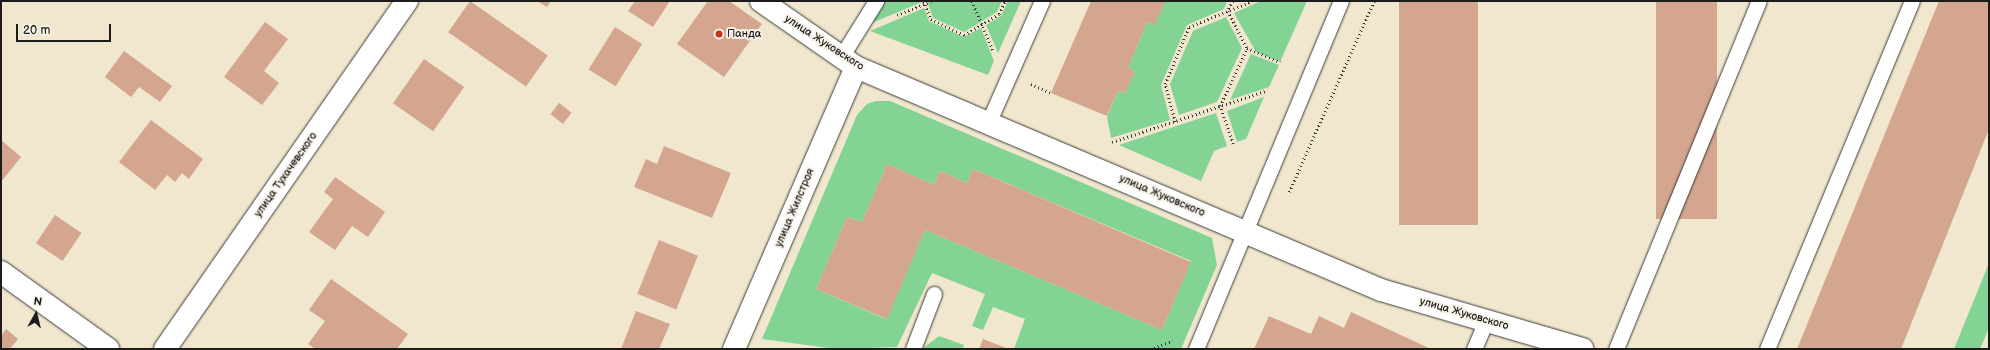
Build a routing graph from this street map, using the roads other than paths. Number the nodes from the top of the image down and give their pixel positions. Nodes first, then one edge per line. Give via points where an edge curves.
1 (407, 1) edge
2 (761, 1) edge
3 (876, 1) edge
4 (1042, 1) edge
5 (1341, 1) edge
6 (1759, 1) edge
7 (1912, 1) edge
8 (849, 62) junction
9 (989, 121) junction
10 (1244, 232) junction
11 (1, 272) edge
12 (934, 294) dead end
13 (1486, 321) junction
14 (108, 349) edge
15 (165, 349) edge
16 (734, 349) edge
17 (912, 349) edge
18 (1196, 349) edge
19 (1474, 349) edge
20 (1582, 349) edge
21 (1616, 349) edge
22 (1767, 349) edge

1 - 15 street, улица Тухачевского
2 - 8 street, улица Жуковского
3 - 8 lane
4 - 9 lane
5 - 10 lane
6 - 21 lane
7 - 22 lane
8 - 9 street, улица Жуковского
8 - 16 street, улица Жилстроя
9 - 10 street, улица Жуковского
10 - 13 street, улица Жуковского via 1381,290
10 - 18 lane
11 - 14 street
12 - 17 lane
13 - 19 lane
13 - 20 street, улица Жуковского

